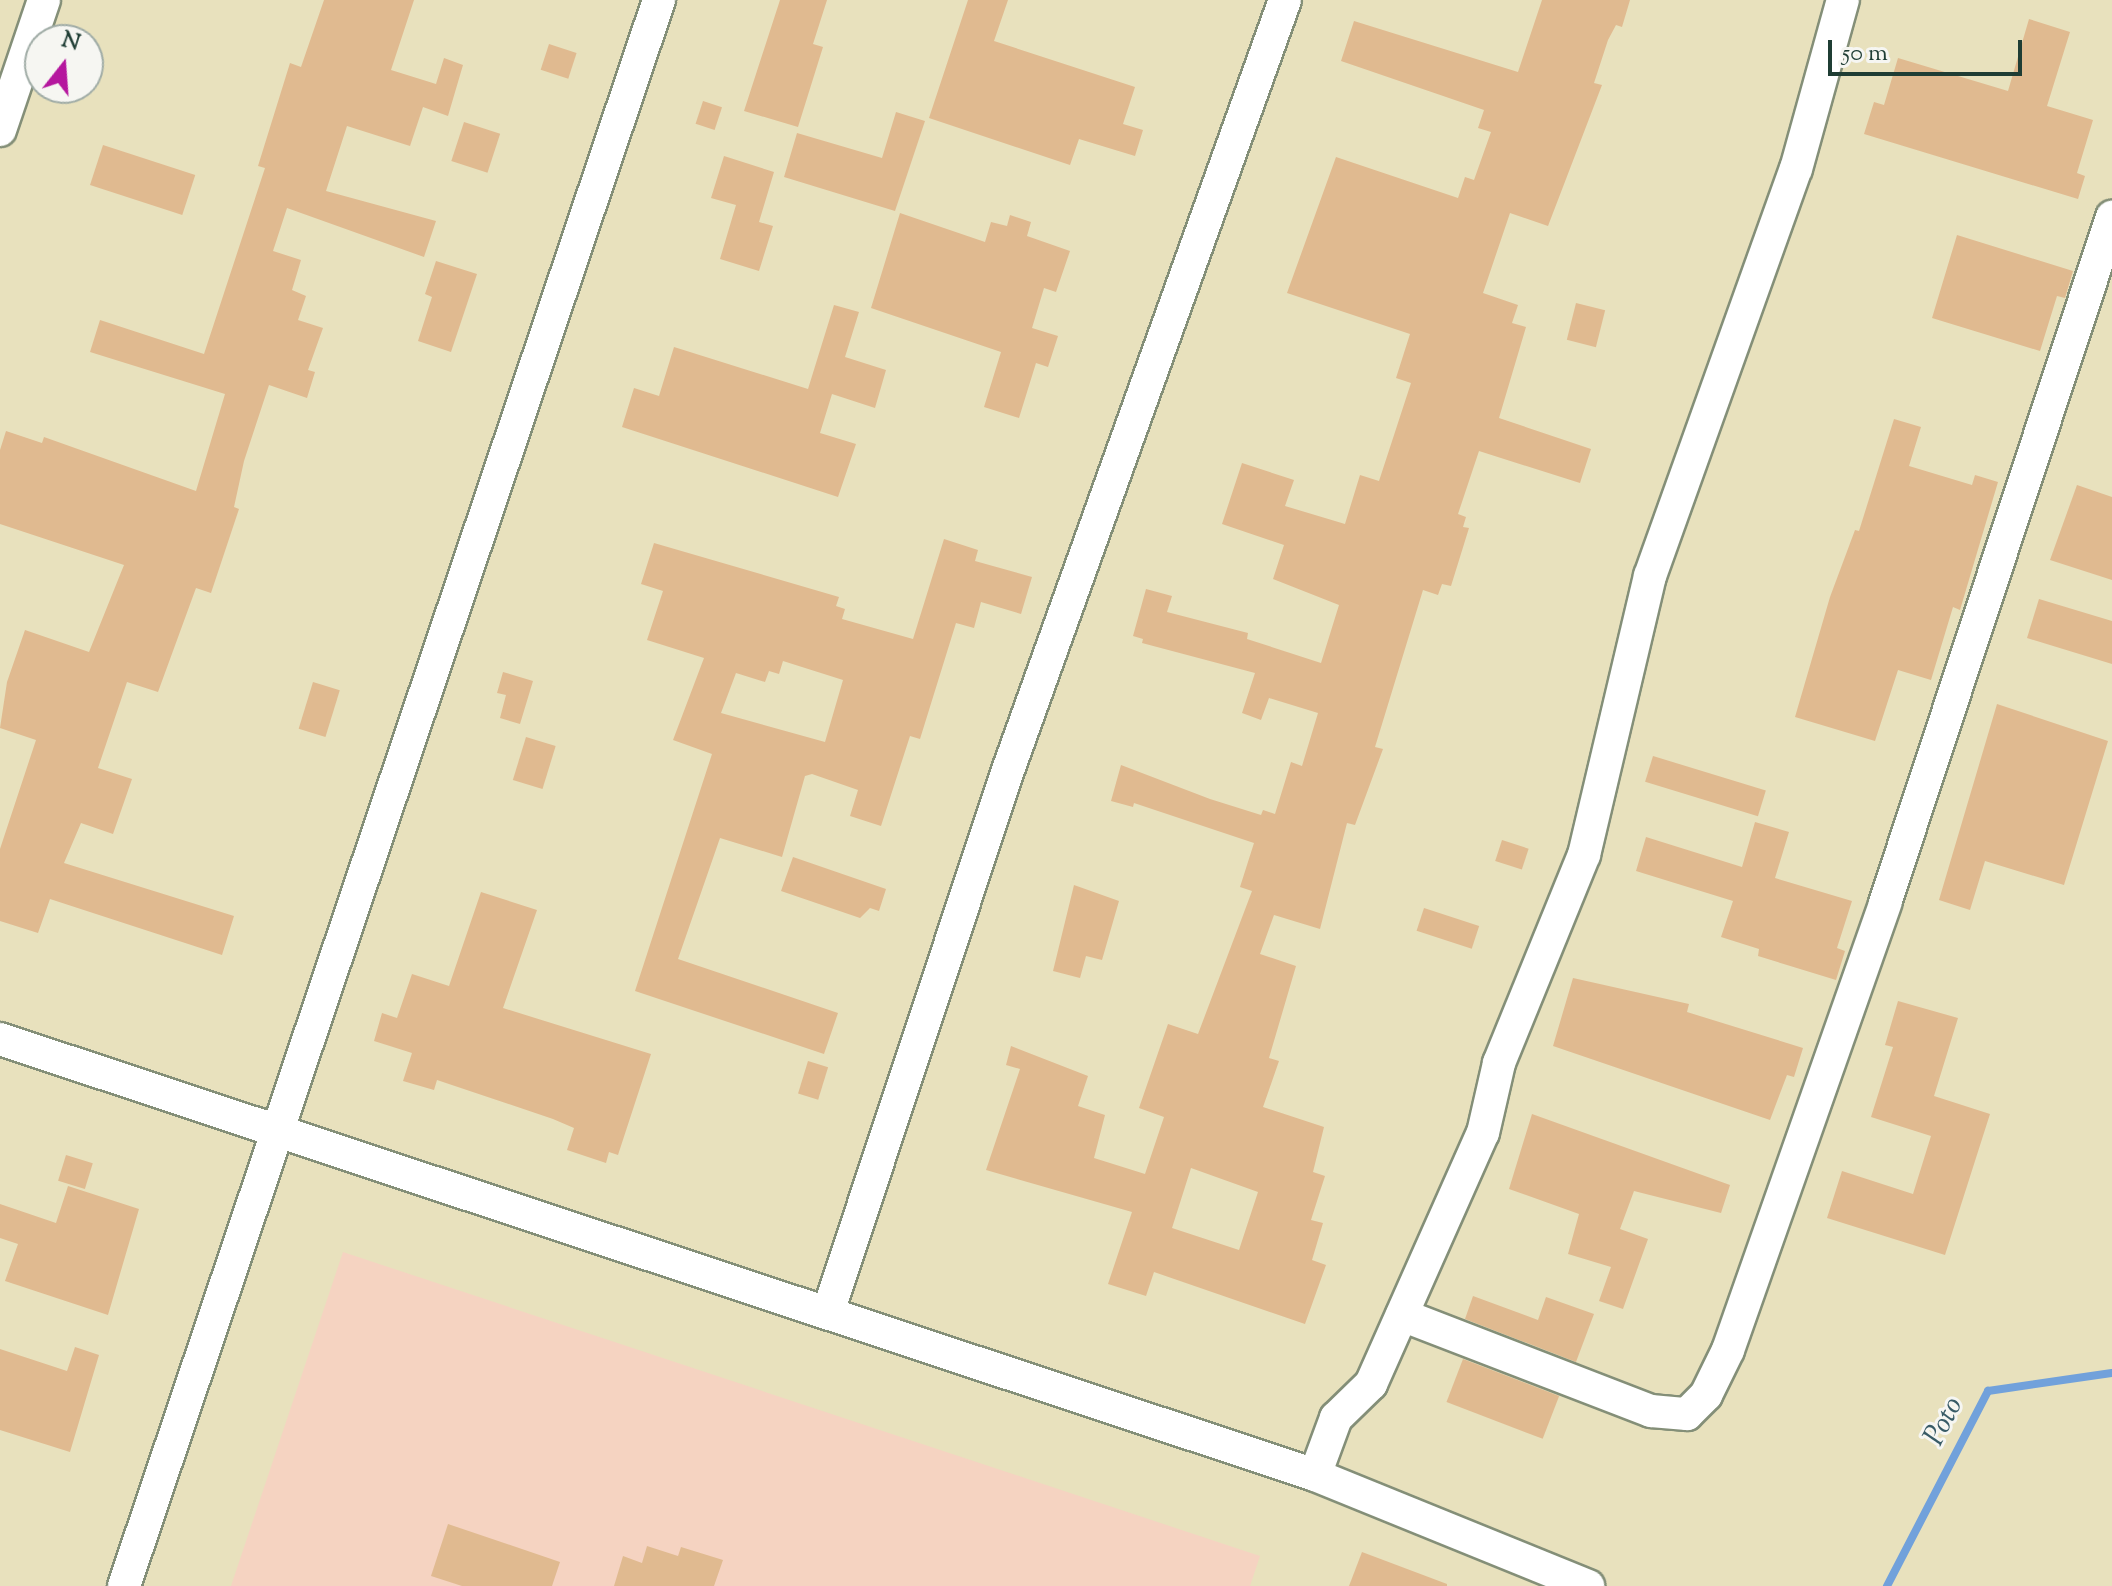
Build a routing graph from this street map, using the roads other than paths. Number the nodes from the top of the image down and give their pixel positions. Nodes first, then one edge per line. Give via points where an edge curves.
1 (44, 0) edge
2 (659, 0) edge
3 (1285, 0) edge
4 (1843, 0) edge
5 (0, 130) edge
6 (2112, 217) edge
7 (0, 1039) edge
8 (278, 1132) junction
9 (828, 1312) junction
10 (1402, 1315) junction
11 (1315, 1475) junction
12 (124, 1586) edge
13 (1588, 1586) edge

1 - 5 street
2 - 8 street
3 - 9 street via 1007,773
4 - 10 street via 1796,169 1650,576 1584,855 1499,1063 1483,1133
6 - 10 street via 1885,903 1728,1350 1706,1395 1687,1414 1651,1411
7 - 8 street
8 - 9 street
8 - 12 street
9 - 11 street
10 - 11 street via 1371,1384 1336,1418
11 - 13 street

